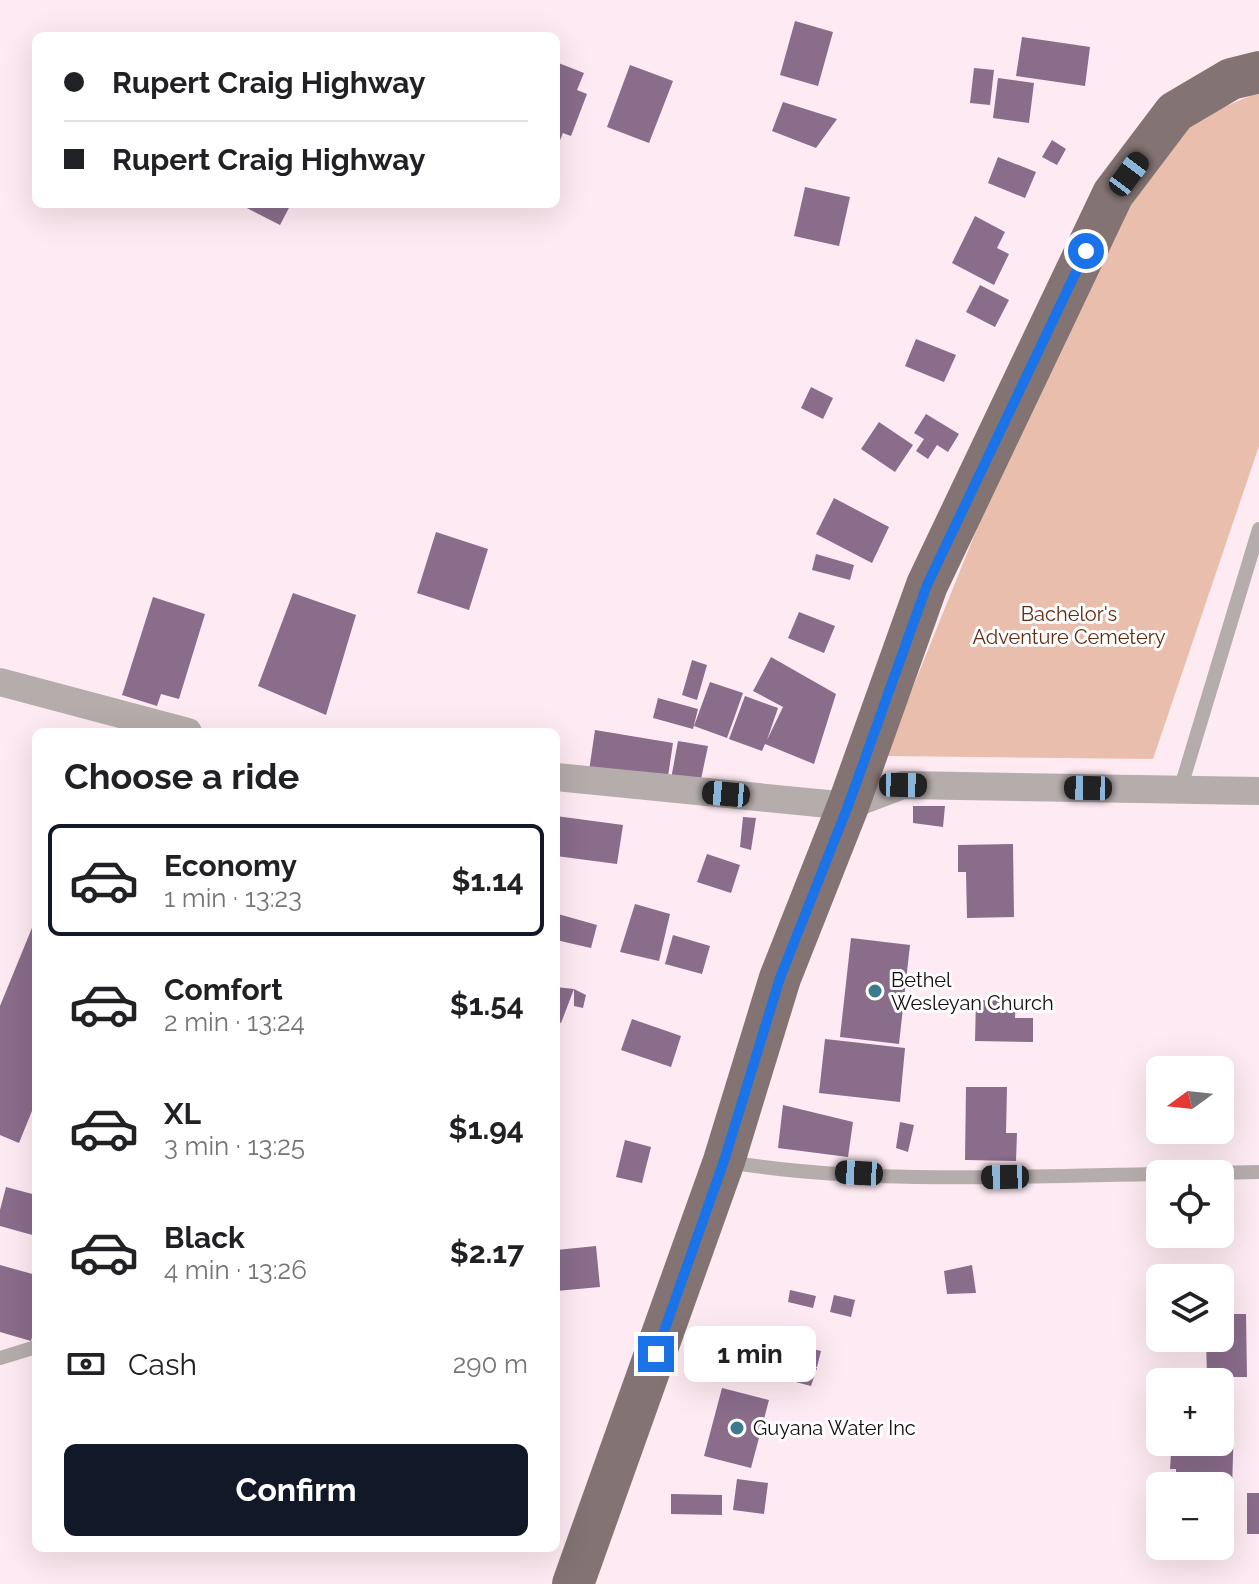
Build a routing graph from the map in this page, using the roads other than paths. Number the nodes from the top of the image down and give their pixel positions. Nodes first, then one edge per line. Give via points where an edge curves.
1 (1259, 72) edge
2 (1259, 529) edge
3 (0, 682) edge
4 (173, 728) edge
5 (560, 777) edge
6 (1180, 790) junction
7 (1259, 791) edge
8 (848, 806) junction
9 (724, 1161) junction
10 (1259, 1172) edge
11 (1234, 1173) edge
12 (1146, 1174) edge
13 (32, 1348) edge
14 (0, 1358) edge
15 (573, 1584) edge

1 - 8 main road via 1231,79 1175,112 1113,194 927,585
2 - 6 lane
3 - 4 street
5 - 8 street
6 - 7 street
6 - 8 street via 903,785
8 - 9 main road via 780,978
9 - 12 lane via 774,1169 944,1178
9 - 15 main road
10 - 11 lane
13 - 14 lane

